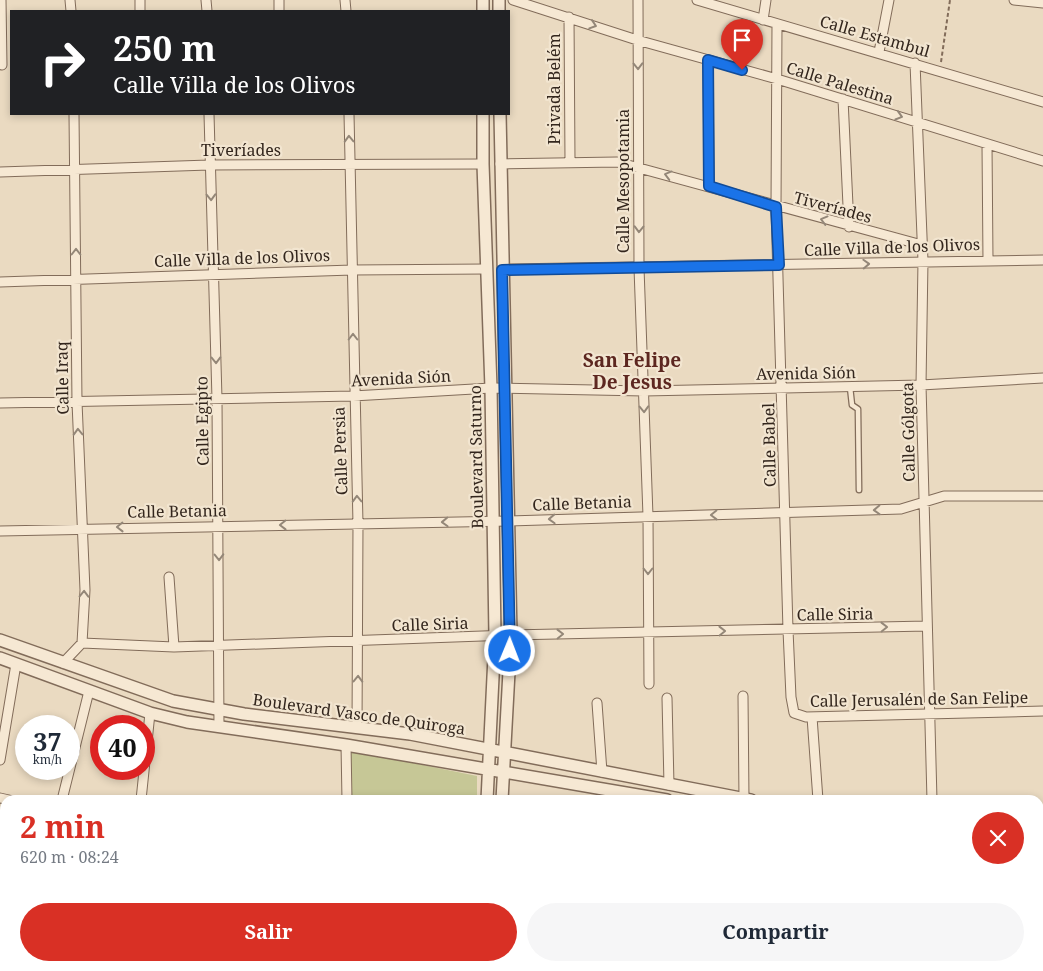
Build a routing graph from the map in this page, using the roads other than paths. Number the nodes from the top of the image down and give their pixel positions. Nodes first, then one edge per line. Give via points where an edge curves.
1 (1, 0) edge
2 (513, 0) edge
3 (638, 0) edge
4 (698, 0) edge
5 (766, 0) edge
6 (889, 0) edge
7 (1014, 0) edge
8 (1043, 3) edge
9 (569, 17) junction
10 (763, 20) junction
11 (777, 24) junction
12 (637, 40) junction
13 (879, 52) junction
14 (708, 60) junction
15 (915, 63) junction
16 (4, 65) edge
17 (777, 79) junction
18 (843, 99) junction
19 (1043, 102) edge
20 (74, 115) edge
21 (209, 115) edge
22 (349, 115) edge
23 (484, 115) edge
24 (500, 115) edge
25 (918, 122) junction
26 (987, 145) junction
27 (570, 161) junction
28 (1043, 161) edge
29 (483, 164) junction
30 (500, 164) junction
31 (209, 165) junction
32 (350, 165) junction
33 (639, 168) junction
34 (76, 170) junction
35 (0, 172) edge
36 (709, 186) junction
37 (776, 207) junction
38 (849, 227) junction
39 (922, 246) junction
40 (988, 260) junction
41 (1043, 260) edge
42 (923, 262) junction
43 (779, 265) junction
44 (638, 268) junction
45 (486, 269) junction
46 (352, 270) junction
47 (502, 270) junction
48 (214, 274) junction
49 (76, 280) junction
50 (0, 282) edge
51 (1043, 378) edge
52 (921, 386) junction
53 (850, 387) junction
54 (491, 388) junction
55 (505, 388) junction
56 (782, 388) junction
57 (644, 391) junction
58 (353, 396) junction
59 (217, 399) junction
60 (76, 402) junction
61 (0, 403) edge
62 (859, 490) dead end
63 (1043, 496) edge
64 (924, 503) junction
65 (785, 513) junction
66 (648, 516) junction
67 (494, 520) junction
68 (509, 521) junction
69 (358, 524) junction
70 (218, 526) junction
71 (81, 528) junction
72 (0, 530) edge
73 (169, 577) dead end
74 (927, 626) junction
75 (788, 630) junction
76 (649, 632) junction
77 (511, 635) junction
78 (495, 636) junction
79 (0, 640) edge
80 (358, 642) junction
81 (82, 643) junction
82 (220, 646) junction
83 (174, 647) junction
84 (0, 658) edge
85 (62, 663) junction
86 (16, 664) junction
87 (649, 684) dead end
88 (89, 691) junction
89 (743, 696) dead end
90 (667, 698) dead end
91 (597, 702) dead end
92 (220, 710) junction
93 (1043, 711) edge
94 (150, 713) junction
95 (928, 714) junction
96 (796, 715) joint
97 (812, 717) junction
98 (219, 727) junction
99 (357, 728) junction
100 (346, 745) junction
101 (488, 750) junction
102 (505, 754) junction
103 (0, 760) edge
104 (487, 768) junction
105 (503, 771) junction
106 (602, 772) junction
107 (669, 785) junction
108 (63, 795) edge
109 (142, 795) edge
110 (346, 795) edge
111 (487, 795) edge
112 (502, 795) edge
113 (639, 795) edge
114 (725, 795) edge
115 (748, 795) edge
116 (818, 795) edge
117 (932, 795) edge

1 - 16 street
2 - 9 street, Calle Palestina
3 - 12 street, Calle Mesopotamia
4 - 10 street, Calle Estambul
5 - 10 street
6 - 13 street
7 - 8 street
9 -> 12 street, Calle Palestina
9 - 27 street, Privada Belém
10 - 11 street, Calle Estambul
11 - 13 street, Calle Estambul
11 - 17 street, Calle Babel
12 - 14 street, Calle Palestina
12 -> 33 street, Calle Mesopotamia
13 - 15 street, Calle Estambul
14 - 17 street, Calle Palestina
14 - 36 street
15 - 19 street, Calle Estambul
15 - 25 street, Calle Gólgota
17 - 18 street, Calle Palestina
17 - 37 street, Calle Babel
18 -> 25 street, Calle Palestina
18 - 38 street
20 - 34 street, Calle Iraq
21 - 31 street, Calle Egipto
32 -> 22 street, Calle Persia
23 - 29 street, Boulevard Saturno
24 - 30 street, Boulevard Saturno
25 - 26 street, Calle Palestina
25 - 39 street, Calle Gólgota
26 - 28 street, Calle Palestina
26 - 40 street
27 - 30 street, Tiveríades
27 - 33 street, Tiveríades via 617,162
29 - 32 street, Tiveríades
29 - 45 street, Boulevard Saturno
30 - 47 street, Boulevard Saturno
31 - 32 street, Tiveríades
31 - 34 street, Tiveríades
31 -> 48 street, Calle Egipto
32 - 46 street, Calle Persia
36 -> 33 street, Tiveríades
33 -> 44 street, Calle Mesopotamia
34 - 35 street, Tiveríades
49 -> 34 street, Calle Iraq
36 - 37 street, Tiveríades
38 -> 37 street, Tiveríades
37 - 43 street, Calle Babel
38 - 39 street, Tiveríades
39 - 42 street, Calle Gólgota
40 - 41 street, Calle Villa de los Olivos
40 - 42 street, Calle Villa de los Olivos
43 -> 42 street, Calle Villa de los Olivos
42 - 52 street, Calle Gólgota
43 - 44 street, Calle Villa de los Olivos
43 - 56 street, Calle Babel
44 - 47 street, Calle Villa de los Olivos
44 - 57 street, Calle Mesopotamia
45 - 46 street, Calle Villa de los Olivos
45 - 54 street, Boulevard Saturno
46 - 48 street, Calle Villa de los Olivos
58 -> 46 street, Calle Persia
47 - 55 street, Boulevard Saturno
48 - 49 street, Calle Villa de los Olivos
48 -> 59 street, Calle Egipto
49 - 50 street, Calle Villa de los Olivos
49 - 60 street, Calle Iraq
51 - 52 street, Avenida Sión
52 - 53 street, Avenida Sión
52 - 64 street, Calle Gólgota
53 - 56 street, Avenida Sión
53 - 62 lane via 852,405 858,409
54 - 55 street, Avenida Sión
54 - 58 street, Avenida Sión
54 - 67 street, Boulevard Saturno
55 - 57 street, Avenida Sión
55 - 68 street, Boulevard Saturno
56 - 57 street, Avenida Sión
56 - 65 street, Calle Babel
57 -> 66 street, Calle Mesopotamia
58 - 59 street, Avenida Sión
69 -> 58 street, Calle Persia
59 - 60 street, Avenida Sión
59 - 70 street, Calle Egipto
60 - 61 street, Avenida Sión
71 -> 60 street, Calle Iraq
63 - 64 street, Calle Betania via 944,496
64 -> 65 street, Calle Betania via 901,509
64 - 74 street, Calle Gólgota
65 -> 66 street, Calle Betania
65 - 75 street, Calle Babel
66 -> 68 street, Calle Betania
66 -> 76 street, Calle Mesopotamia
67 - 68 street, Calle Betania
67 -> 69 street, Calle Betania
67 - 78 street, Boulevard Saturno
68 - 77 street, Boulevard Saturno
69 -> 70 street, Calle Betania
69 - 80 street, Calle Persia
70 -> 71 street, Calle Betania
70 -> 82 street, Calle Egipto
71 - 72 street, Calle Betania
81 -> 71 street, Calle Iraq via 85,590
73 - 83 street
75 -> 74 street, Calle Siria
74 - 95 street, Calle Gólgota
76 -> 75 street, Calle Siria
75 - 96 street, Calle Babel via 791,697
77 -> 76 street, Calle Siria
76 - 87 street, Calle Mesopotamia
77 - 78 street, Calle Siria
77 - 102 street, Boulevard Saturno
78 - 80 street, Calle Siria
78 - 101 street, Boulevard Saturno
79 - 85 street, Boulevard Vasco de Quiroga
80 - 82 street, Calle Siria
99 -> 80 street, Calle Persia
81 - 83 street, Calle Siria
81 - 85 street
82 - 83 street, Calle Siria
82 - 92 street, Calle Egipto
84 - 86 street, Boulevard Vasco de Quiroga
85 - 92 street, Boulevard Vasco de Quiroga via 173,702
86 - 88 street, Boulevard Vasco de Quiroga
86 - 103 street
88 - 94 street, Boulevard Vasco de Quiroga
88 - 108 street
89 - 115 street
90 - 107 street
91 - 106 street
92 - 98 street, Calle Egipto
92 - 99 street, Boulevard Vasco de Quiroga
93 - 95 street, Calle Jerusalén de San Felipe
94 - 98 street, Boulevard Vasco de Quiroga
94 - 109 street
95 - 97 street, Calle Jerusalén de San Felipe
95 - 117 street, Calle Gólgota
96 - 97 street, Calle Jerusalén de San Felipe
97 - 116 street
98 - 100 street, Boulevard Vasco de Quiroga
99 - 101 street, Boulevard Vasco de Quiroga via 410,734
100 - 104 street, Boulevard Vasco de Quiroga
100 - 110 street
101 - 102 street, Boulevard Vasco de Quiroga
101 - 104 street, Boulevard Saturno
102 - 105 street, Boulevard Saturno
102 - 106 street, Boulevard Vasco de Quiroga
104 - 105 street, Boulevard Vasco de Quiroga
104 - 111 street, Boulevard Saturno
105 - 112 street, Boulevard Saturno
105 - 113 street, Boulevard Vasco de Quiroga
106 - 107 street, Boulevard Vasco de Quiroga
107 - 114 street, Boulevard Vasco de Quiroga

